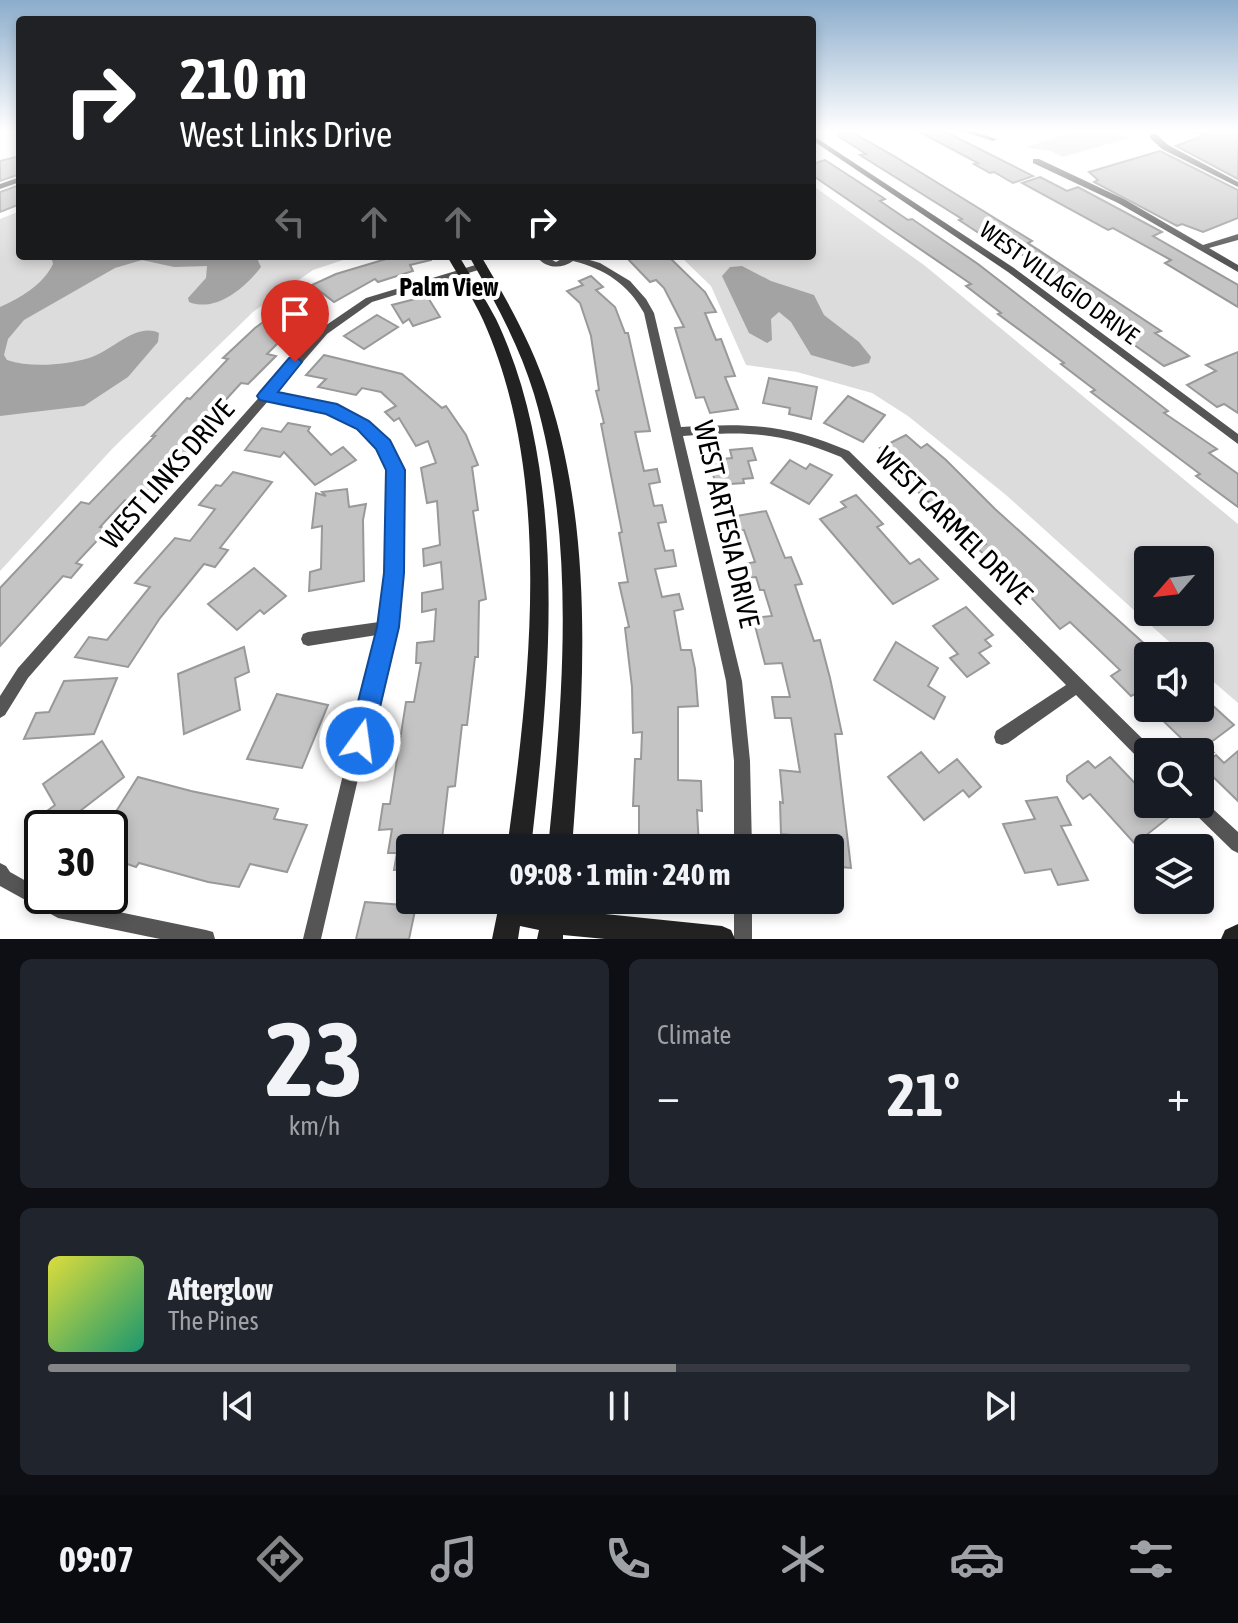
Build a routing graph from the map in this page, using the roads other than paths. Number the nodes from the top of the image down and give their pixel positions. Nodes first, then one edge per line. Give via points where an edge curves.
1 (867, 174) edge
2 (1063, 174) edge
3 (1217, 174) edge
4 (1238, 185) edge
5 (1238, 237) edge
6 (1201, 248) junction
7 (456, 260) edge
8 (546, 260) edge
9 (568, 260) edge
10 (586, 260) edge
11 (479, 261) edge
12 (1238, 269) edge
13 (463, 271) junction
14 (265, 396) junction
15 (676, 432) junction
16 (1238, 440) edge
17 (388, 627) junction
18 (308, 639) dead end
19 (1077, 686) junction
20 (0, 710) edge
21 (1002, 737) dead end
22 (1134, 742) edge
23 (1211, 818) edge
24 (521, 834) edge
25 (561, 834) edge
26 (743, 834) edge
27 (1238, 844) edge
28 (0, 872) edge
29 (510, 914) edge
30 (743, 914) edge
31 (552, 920) edge
32 (206, 939) edge
33 (312, 939) edge
34 (505, 939) edge
35 (722, 939) edge
36 (743, 939) edge

1 - 16 street, WEST VILLAGIO DRIVE via 1011,270
2 - 6 street
3 - 4 street
5 - 6 street
6 - 12 street
7 - 13 street
8 - 9 street, WEST ARTESIA DRIVE
10 - 15 street, WEST ARTESIA DRIVE via 613,271 643,301
11 - 13 street, WEST LINKS DRIVE
11 - 25 street via 526,350 547,412 562,494 573,650
13 - 14 street, WEST LINKS DRIVE via 380,296 350,311 309,344
13 - 24 street via 506,366 534,510 536,677
14 - 17 street via 331,409 363,425 384,445 395,470 397,514
14 - 20 street, WEST LINKS DRIVE via 23,673
15 - 19 street, WEST CARMEL DRIVE via 754,426 810,438 845,454
15 - 26 street, WEST ARTESIA DRIVE via 734,681
17 - 18 street
17 - 33 street
19 - 21 street
19 - 22 street, WEST CARMEL DRIVE
23 - 27 street
28 - 32 street via 58,909
29 - 34 street
30 - 36 street
31 - 35 street

